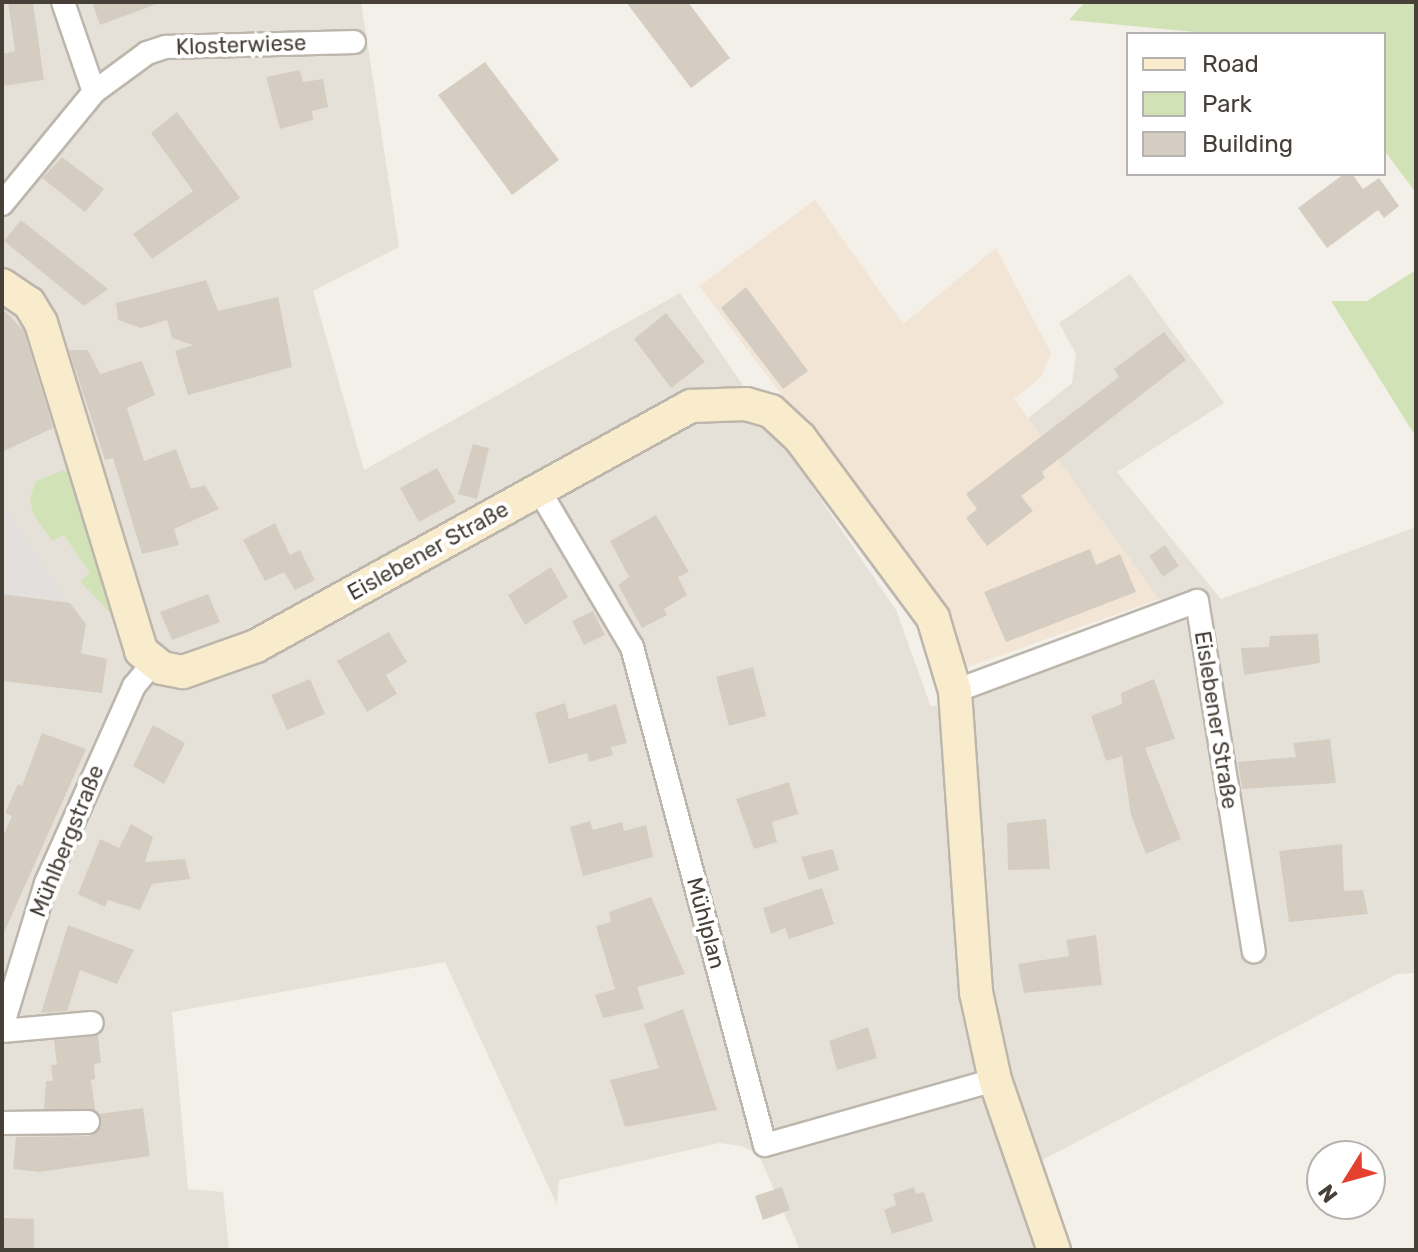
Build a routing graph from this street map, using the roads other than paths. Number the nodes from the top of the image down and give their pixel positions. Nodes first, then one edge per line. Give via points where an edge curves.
1 (63, 2) edge
2 (354, 42) dead end
3 (94, 92) junction
4 (2, 204) edge
5 (2, 285) edge
6 (539, 490) junction
7 (153, 663) junction
8 (955, 691) junction
9 (1254, 951) dead end
10 (92, 1023) dead end
11 (2, 1029) edge
12 (995, 1080) junction
13 (88, 1122) dead end
14 (2, 1123) edge
15 (1054, 1250) edge

1 - 3 street
2 - 3 street, Klosterwiese via 166,47 147,53
3 - 4 street, Klosterwiese
5 - 7 main road via 29,303 41,323 137,640
6 - 7 main road, Eislebener Straße via 256,646 183,672
6 - 8 main road, Eislebener Straße via 691,406 720,401 771,411 800,438 933,618
6 - 12 street, Mühlplan via 632,647 765,1145
7 - 11 street, Mühlbergstraße via 134,686 52,870
8 - 9 street, Eislebener Straße via 1197,601
8 - 12 main road, Eislebener Straße via 976,992
10 - 11 street
12 - 15 main road, Eislebener Straße
13 - 14 street

